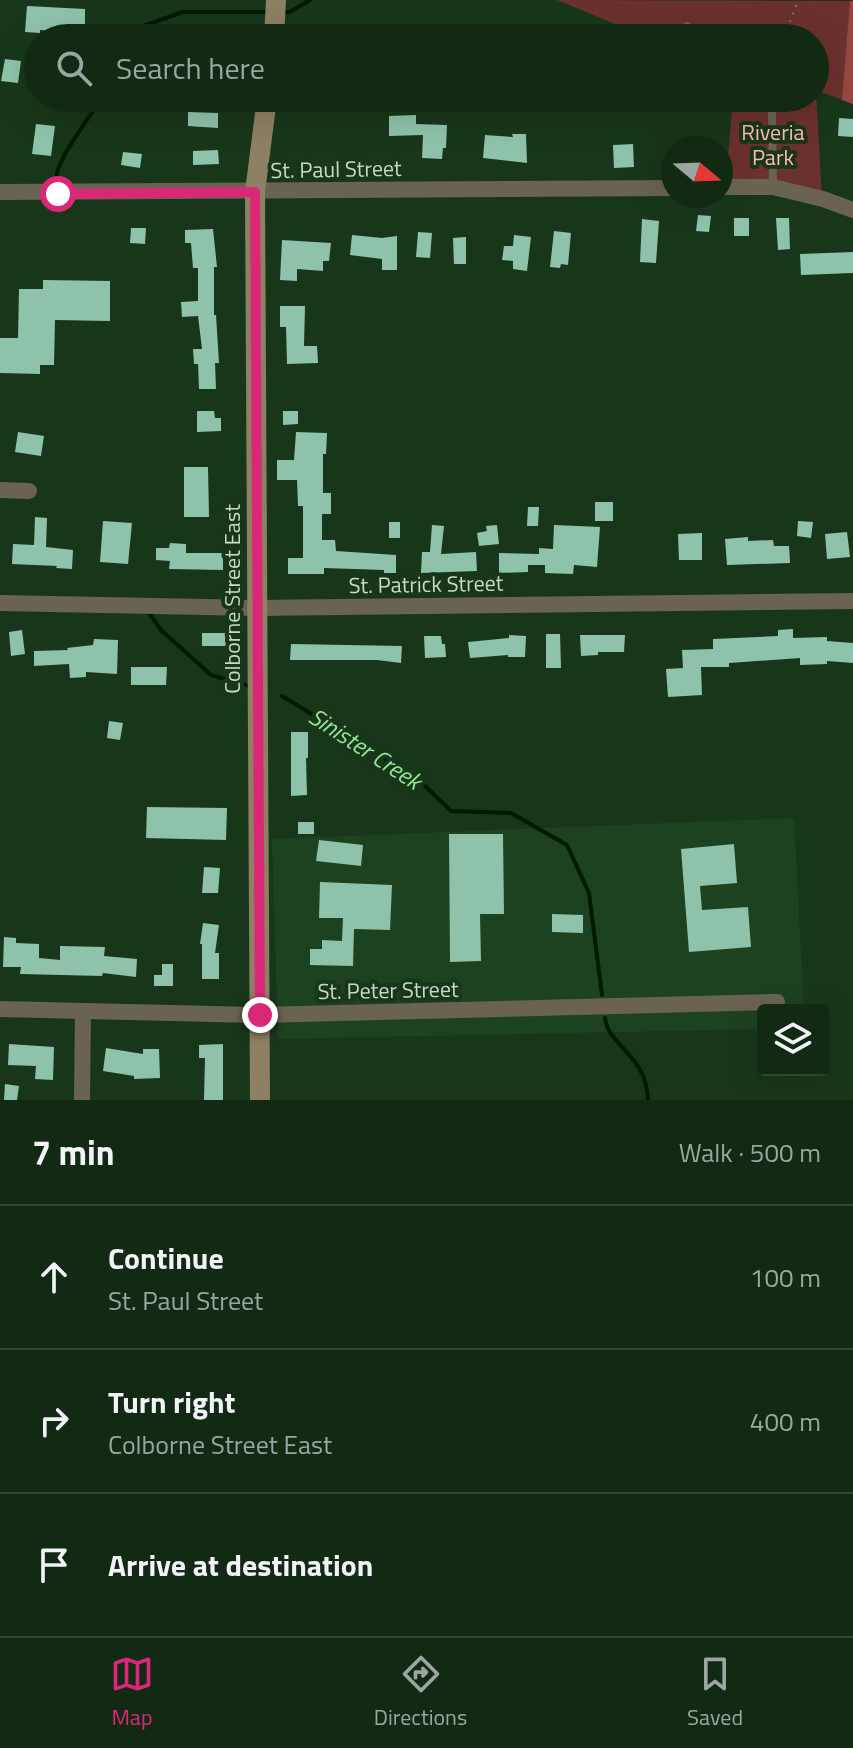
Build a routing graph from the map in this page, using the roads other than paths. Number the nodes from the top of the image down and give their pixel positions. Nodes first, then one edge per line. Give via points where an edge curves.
1 (265, 112) edge
2 (772, 112) edge
3 (733, 187) edge
4 (773, 187) junction
5 (661, 188) edge
6 (0, 192) edge
7 (255, 192) junction
8 (853, 210) edge
9 (0, 490) edge
10 (29, 491) dead end
11 (853, 601) edge
12 (0, 603) edge
13 (256, 608) junction
14 (777, 1002) dead end
15 (0, 1009) edge
16 (83, 1011) junction
17 (260, 1015) junction
18 (82, 1100) edge
19 (260, 1100) edge

1 - 7 main road, Colborne Street East
2 - 4 lane
3 - 4 street
4 - 8 street
5 - 7 street, St. Paul Street
6 - 7 street, St. Paul Street
7 - 13 main road, Colborne Street East
9 - 10 street
11 - 13 street, St. Patrick Street
12 - 13 street, St. Patrick Street
13 - 17 main road, Colborne Street East
14 - 17 street, St. Peter Street
15 - 16 street, St. Peter Street
16 - 17 street, St. Peter Street
16 - 18 street
17 - 19 main road, Colborne Street East

